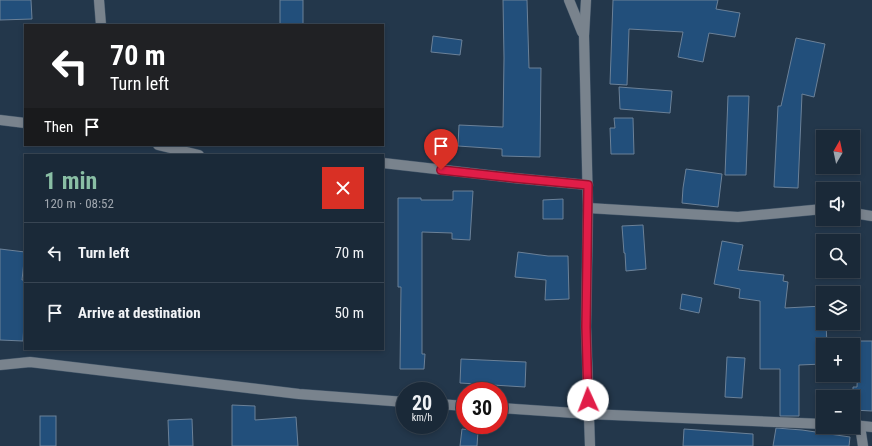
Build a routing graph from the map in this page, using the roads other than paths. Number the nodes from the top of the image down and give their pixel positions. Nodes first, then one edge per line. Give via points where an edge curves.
1 (98, 0) edge
2 (569, 0) edge
3 (586, 0) edge
4 (101, 24) edge
5 (584, 36) junction
6 (0, 120) edge
7 (24, 123) edge
8 (162, 146) edge
9 (195, 154) edge
10 (384, 163) edge
11 (588, 185) junction
12 (588, 208) junction
13 (816, 210) edge
14 (860, 214) edge
15 (872, 216) edge
16 (0, 365) edge
17 (396, 401) edge
18 (508, 409) edge
19 (589, 414) junction
20 (816, 424) edge
21 (860, 426) edge
22 (872, 427) edge
23 (859, 434) edge
24 (590, 446) edge
25 (863, 446) edge

1 - 4 street
2 - 5 street
3 - 5 street
5 - 11 street
6 - 7 street
8 - 9 street
10 - 11 street
11 - 12 street
12 - 13 street via 738,217
12 - 19 street via 586,327
14 - 15 street
16 - 17 street via 30,362 300,394
18 - 19 street
19 - 20 street
19 - 24 street
21 - 22 street
23 - 25 street

